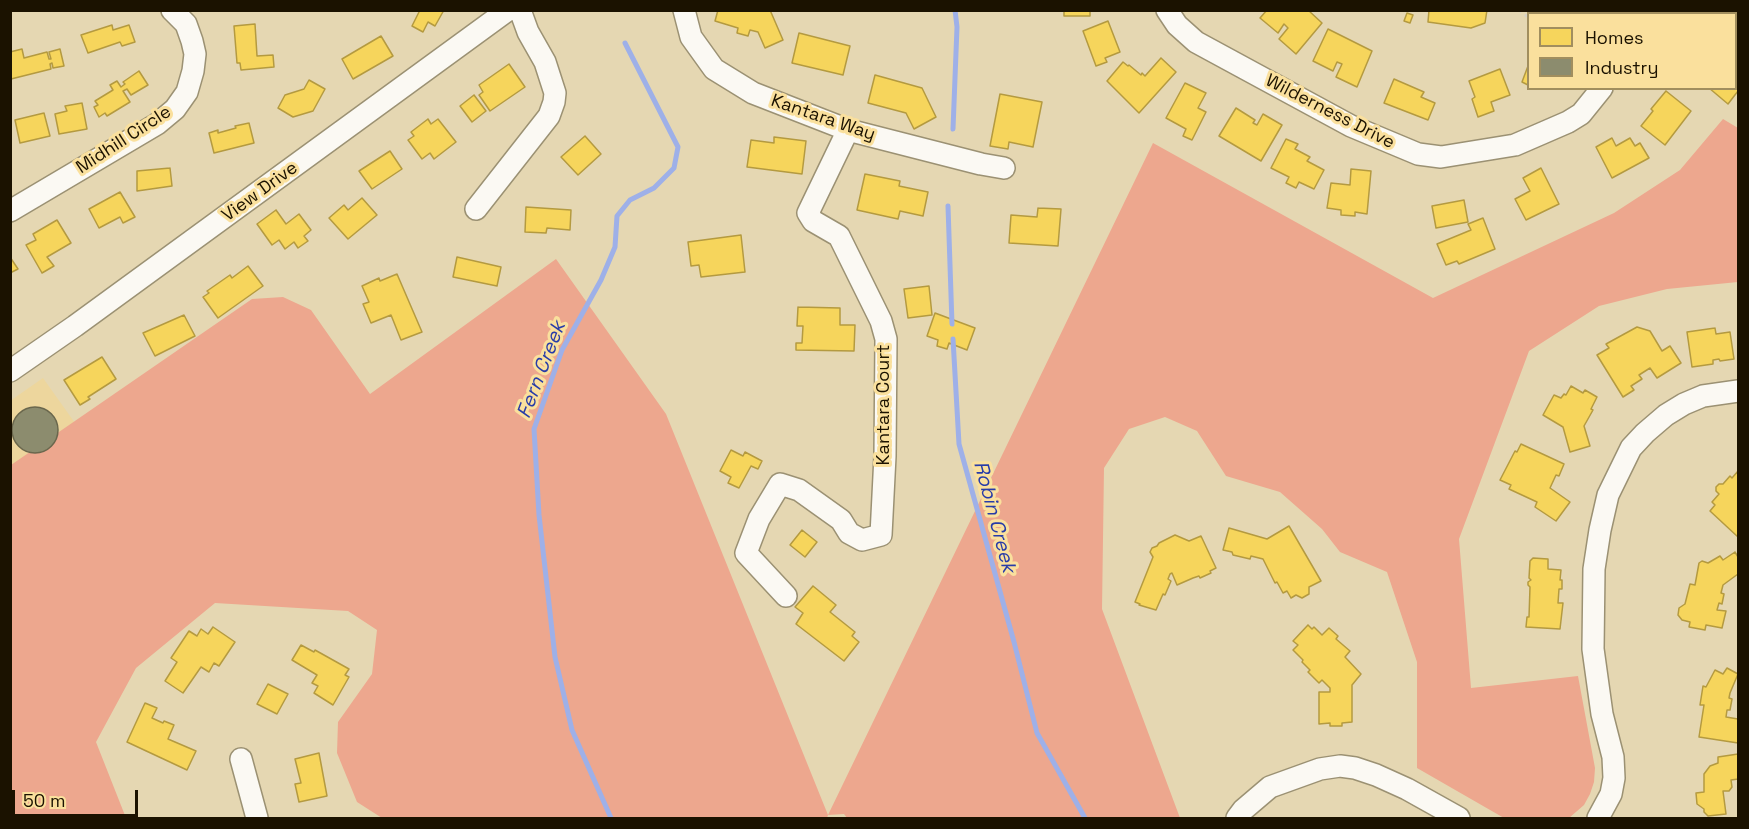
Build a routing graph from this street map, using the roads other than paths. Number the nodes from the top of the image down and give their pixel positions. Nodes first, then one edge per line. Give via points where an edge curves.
1 (172, 10) edge
2 (508, 10) edge
3 (520, 10) edge
4 (684, 10) edge
5 (1167, 10) edge
6 (1600, 90) edge
7 (848, 130) junction
8 (1004, 168) dead end
9 (476, 209) dead end
10 (10, 211) edge
11 (10, 371) edge
12 (1738, 391) edge
13 (786, 596) dead end
14 (240, 759) dead end
15 (257, 819) edge
16 (1237, 819) edge
17 (1459, 819) edge
18 (1598, 819) edge

1 - 10 street, Midhill Circle via 186,24 195,54 187,92 175,109
2 - 11 street, View Drive
3 - 9 street via 545,62 554,102 549,116
4 - 7 street, Kantara Way via 691,37 714,69 753,93
5 - 6 street, Wilderness Drive via 1177,26 1196,42 1351,126 1418,154 1441,157 1515,146 1581,114
7 - 8 street, Kantara Way
7 - 13 street, Kantara Court via 808,213 813,221 839,237 886,339 881,535 862,540 799,490 780,484 759,519 746,553
12 - 18 street via 1702,396 1666,415 1631,448 1608,495 1594,569 1593,649 1614,778 1611,794
14 - 15 street
16 - 17 street via 1270,787 1340,766 1376,775

